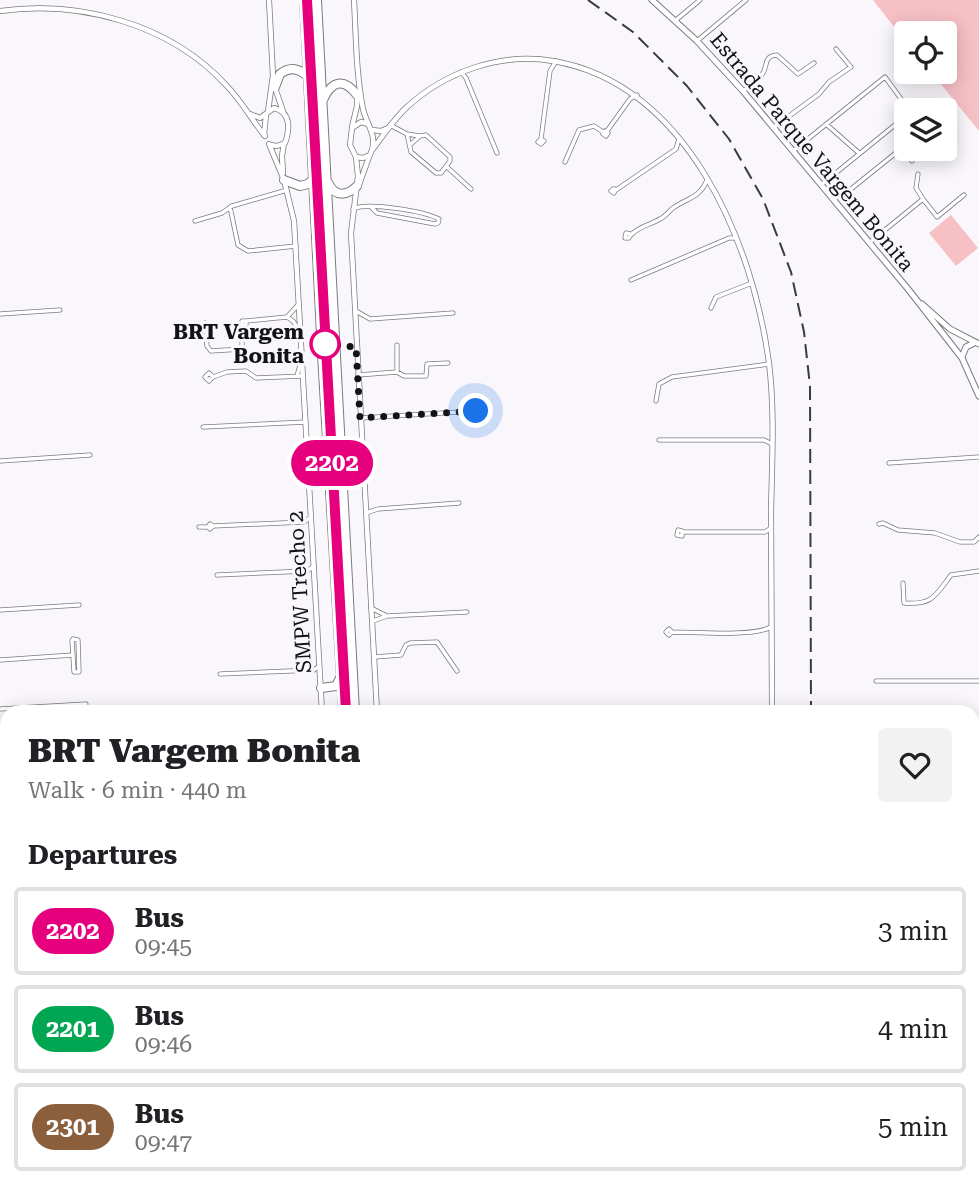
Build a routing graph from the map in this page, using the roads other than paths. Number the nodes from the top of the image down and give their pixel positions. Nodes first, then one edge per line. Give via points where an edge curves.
1 (269, 0) edge
2 (304, 0) edge
3 (317, 0) edge
4 (354, 0) edge
5 (652, 0) edge
6 (700, 0) edge
7 (746, 0) edge
8 (0, 11) edge
9 (676, 20) junction
10 (697, 41) junction
11 (836, 49) dead end
12 (545, 60) junction
13 (556, 61) junction
14 (814, 62) dead end
15 (358, 69) junction
16 (467, 70) junction
17 (550, 71) junction
18 (461, 72) junction
19 (273, 76) junction
20 (309, 78) junction
21 (466, 78) junction
22 (275, 87) junction
23 (629, 90) junction
24 (743, 91) junction
25 (357, 95) junction
26 (637, 95) junction
27 (900, 98) edge
28 (630, 99) junction
29 (322, 102) junction
30 (282, 111) junction
31 (267, 113) junction
32 (249, 114) junction
33 (368, 124) junction
34 (826, 124) junction
35 (391, 125) junction
36 (894, 125) edge
37 (352, 128) junction
38 (774, 128) junction
39 (372, 130) junction
40 (407, 134) junction
41 (265, 136) junction
42 (420, 136) junction
43 (541, 139) dead end
44 (679, 139) junction
45 (285, 143) junction
46 (269, 144) junction
47 (410, 145) junction
48 (373, 149) junction
49 (793, 151) junction
50 (497, 153) dead end
51 (859, 153) junction
52 (894, 154) edge
53 (370, 155) junction
54 (356, 158) junction
55 (565, 162) dead end
56 (446, 167) junction
57 (918, 174) dead end
58 (284, 178) junction
59 (314, 178) junction
60 (326, 178) junction
61 (707, 180) junction
62 (821, 185) junction
63 (287, 190) junction
64 (471, 190) dead end
65 (616, 190) dead end
66 (356, 192) junction
67 (828, 194) junction
68 (842, 194) junction
69 (964, 194) dead end
70 (923, 199) junction
71 (360, 205) junction
72 (837, 205) junction
73 (230, 206) junction
74 (383, 207) junction
75 (372, 208) junction
76 (353, 209) junction
77 (402, 211) junction
78 (382, 213) junction
79 (420, 214) junction
80 (401, 217) junction
81 (418, 220) junction
82 (195, 221) dead end
83 (631, 235) dead end
84 (733, 236) junction
85 (869, 243) junction
86 (296, 246) junction
87 (631, 280) dead end
88 (752, 283) junction
89 (915, 299) junction
90 (299, 303) junction
91 (711, 308) dead end
92 (60, 310) dead end
93 (354, 310) junction
94 (453, 313) dead end
95 (0, 314) edge
96 (287, 317) junction
97 (205, 323) dead end
98 (301, 334) junction
99 (977, 343) edge
100 (397, 345) dead end
101 (302, 358) junction
102 (961, 358) junction
103 (448, 363) dead end
104 (769, 364) junction
105 (397, 372) junction
106 (970, 373) junction
107 (358, 375) junction
108 (297, 376) junction
109 (303, 376) junction
110 (213, 377) dead end
111 (979, 377) edge
112 (979, 396) edge
113 (656, 401) dead end
114 (476, 411) dead end
115 (360, 418) junction
116 (306, 422) junction
117 (203, 427) dead end
118 (772, 435) junction
119 (659, 440) dead end
120 (764, 440) junction
121 (772, 444) junction
122 (90, 455) dead end
123 (979, 457) edge
124 (0, 461) edge
125 (889, 463) dead end
126 (459, 503) dead end
127 (366, 506) junction
128 (375, 509) junction
129 (366, 513) junction
130 (311, 517) junction
131 (304, 522) junction
132 (311, 524) junction
133 (878, 524) dead end
134 (199, 527) dead end
135 (771, 528) junction
136 (683, 532) dead end
137 (765, 532) junction
138 (979, 537) edge
139 (771, 538) junction
140 (314, 566) junction
141 (307, 571) junction
142 (979, 571) edge
143 (314, 574) junction
144 (217, 575) dead end
145 (903, 583) dead end
146 (79, 605) dead end
147 (371, 608) junction
148 (0, 610) edge
149 (467, 612) dead end
150 (387, 616) junction
151 (372, 622) junction
152 (771, 627) junction
153 (765, 631) junction
154 (672, 632) dead end
155 (771, 635) junction
156 (73, 655) junction
157 (374, 657) junction
158 (0, 660) edge
159 (319, 666) junction
160 (314, 670) junction
161 (457, 671) dead end
162 (342, 672) junction
163 (320, 673) junction
164 (220, 674) dead end
165 (876, 681) dead end
166 (979, 681) edge
167 (321, 689) junction
168 (86, 704) dead end
169 (69, 705) edge
170 (322, 705) edge
171 (342, 705) edge
172 (343, 705) edge
173 (356, 705) edge
174 (378, 705) edge
175 (772, 705) edge

1 - 19 street
2 - 20 highway
3 - 29 highway
4 - 15 street
5 - 9 main road, Estrada Parque Vargem Bonita
6 - 9 street
7 - 10 street
8 - 32 street via 87,10 160,35 197,59
9 - 10 main road, Estrada Parque Vargem Bonita
10 - 24 main road, Estrada Parque Vargem Bonita
11 - 38 street via 851,68
12 - 13 street
12 - 16 street via 509,60
12 - 17 street
13 - 17 street
13 - 23 street via 601,75
14 - 24 street via 798,74 772,55 761,77
15 - 25 street
15 - 33 street
16 - 18 street
16 - 21 street
17 - 43 street
18 - 21 street
18 - 35 street via 427,91
19 - 22 street
19 - 31 street
20 - 22 highway via 290,69 279,74
20 - 59 highway
21 - 50 street
22 - 30 street
23 - 26 street
23 - 28 street
24 - 38 main road, Estrada Parque Vargem Bonita
25 - 29 highway via 339,83 327,90
25 - 37 street
26 - 28 street
26 - 44 street
27 - 34 street via 885,77
28 - 55 street via 605,131 595,126 579,130
29 - 60 highway
30 - 31 street via 274,108
30 - 45 street via 288,124
31 - 32 street via 257,118
31 - 41 street
32 - 41 street
33 - 37 street via 357,123
33 - 39 street
34 - 49 street
34 - 51 street
35 - 39 street
35 - 40 street
35 - 48 street
36 - 51 street
37 - 54 street via 350,145
38 - 49 main road, Estrada Parque Vargem Bonita
39 - 48 street
40 - 42 street
40 - 47 street
41 - 46 street
42 - 47 street
42 - 56 street via 426,135 450,157
44 - 61 street
44 - 65 street via 676,149
45 - 46 street
45 - 58 street
46 - 58 street
47 - 56 street via 411,152 436,173
48 - 53 street
49 - 62 main road, Estrada Parque Vargem Bonita
51 - 62 street
52 - 68 street
53 - 54 street
53 - 66 street
54 - 66 street
56 - 64 street
57 - 70 street via 916,188
58 - 59 highway via 300,186
58 - 63 street, SMPW Trecho 2
59 - 162 highway
60 - 66 highway via 340,194
60 - 173 highway
61 - 83 street via 690,200
61 - 84 street
62 - 67 main road, Estrada Parque Vargem Bonita
63 - 73 street
63 - 86 street, SMPW Trecho 2
66 - 71 street
66 - 76 street
67 - 68 street
67 - 72 main road, Estrada Parque Vargem Bonita
68 - 72 street
69 - 70 street via 937,216
70 - 85 street
71 - 75 street
71 - 76 street
72 - 85 main road, Estrada Parque Vargem Bonita
73 - 82 street via 222,214
73 - 86 street via 242,250
74 - 75 street
74 - 77 street
74 - 78 street
75 - 78 street
76 - 93 street
77 - 79 street
77 - 80 street
78 - 80 street
79 - 81 street
79 - 81 street via 439,219 437,224
80 - 81 street
84 - 87 street
84 - 88 street
85 - 89 main road, Estrada Parque Vargem Bonita
86 - 90 street, SMPW Trecho 2
88 - 91 street via 718,296
88 - 104 street
89 - 99 main road, Estrada Parque Vargem Bonita via 950,329
89 - 102 main road, Estrada Parque Vargem Bonita
90 - 96 street
90 - 98 street, SMPW Trecho 2
92 - 95 street
93 - 94 street via 370,319
93 - 107 street
96 - 97 street via 246,321 242,349 211,351
96 - 98 street
98 - 101 street, SMPW Trecho 2
99 - 102 main road via 966,347
100 - 105 street
101 - 108 street
101 - 109 street, SMPW Trecho 2
102 - 106 main road, Estrada Parque Vargem Bonita
103 - 105 street via 427,364 426,376
104 - 113 street via 672,377 659,384
104 - 118 street
105 - 107 street
106 - 111 main road
106 - 112 main road, Estrada Parque Vargem Bonita
107 - 115 street
108 - 109 street
108 - 110 street via 256,378 245,371
109 - 116 street, SMPW Trecho 2
114 - 115 street
115 - 127 street
116 - 117 street
116 - 130 street, SMPW Trecho 2
118 - 120 street
118 - 121 street
119 - 120 street
120 - 121 street
121 - 135 street
122 - 124 street
123 - 125 street
126 - 128 street
127 - 128 street
127 - 129 street
128 - 129 street
129 - 147 street
130 - 131 street
130 - 132 street, SMPW Trecho 2
131 - 132 street
131 - 134 street
132 - 140 street, SMPW Trecho 2
133 - 138 street via 960,542 974,542
135 - 137 street
135 - 139 street
136 - 137 street
137 - 139 street
139 - 152 street
140 - 141 street
140 - 143 street, SMPW Trecho 2
141 - 143 street
141 - 144 street
142 - 145 street via 951,575 929,602 920,604 904,603
143 - 159 street, SMPW Trecho 2
146 - 148 street
147 - 150 street
147 - 151 street
149 - 150 street
150 - 151 street
151 - 157 street
152 - 153 street
152 - 155 street
153 - 154 street
153 - 155 street
155 - 175 street
156 - 156 street via 72,640 77,639 79,673 74,672
156 - 158 street
157 - 161 street via 400,655 408,644 435,642
157 - 174 street
159 - 160 street
159 - 163 street, SMPW Trecho 2
160 - 163 street
160 - 164 street
162 - 167 highway via 336,686
162 - 172 highway
163 - 167 street, SMPW Trecho 2
165 - 166 street
167 - 170 street, SMPW Trecho 2
167 - 171 highway via 335,690
168 - 169 street

